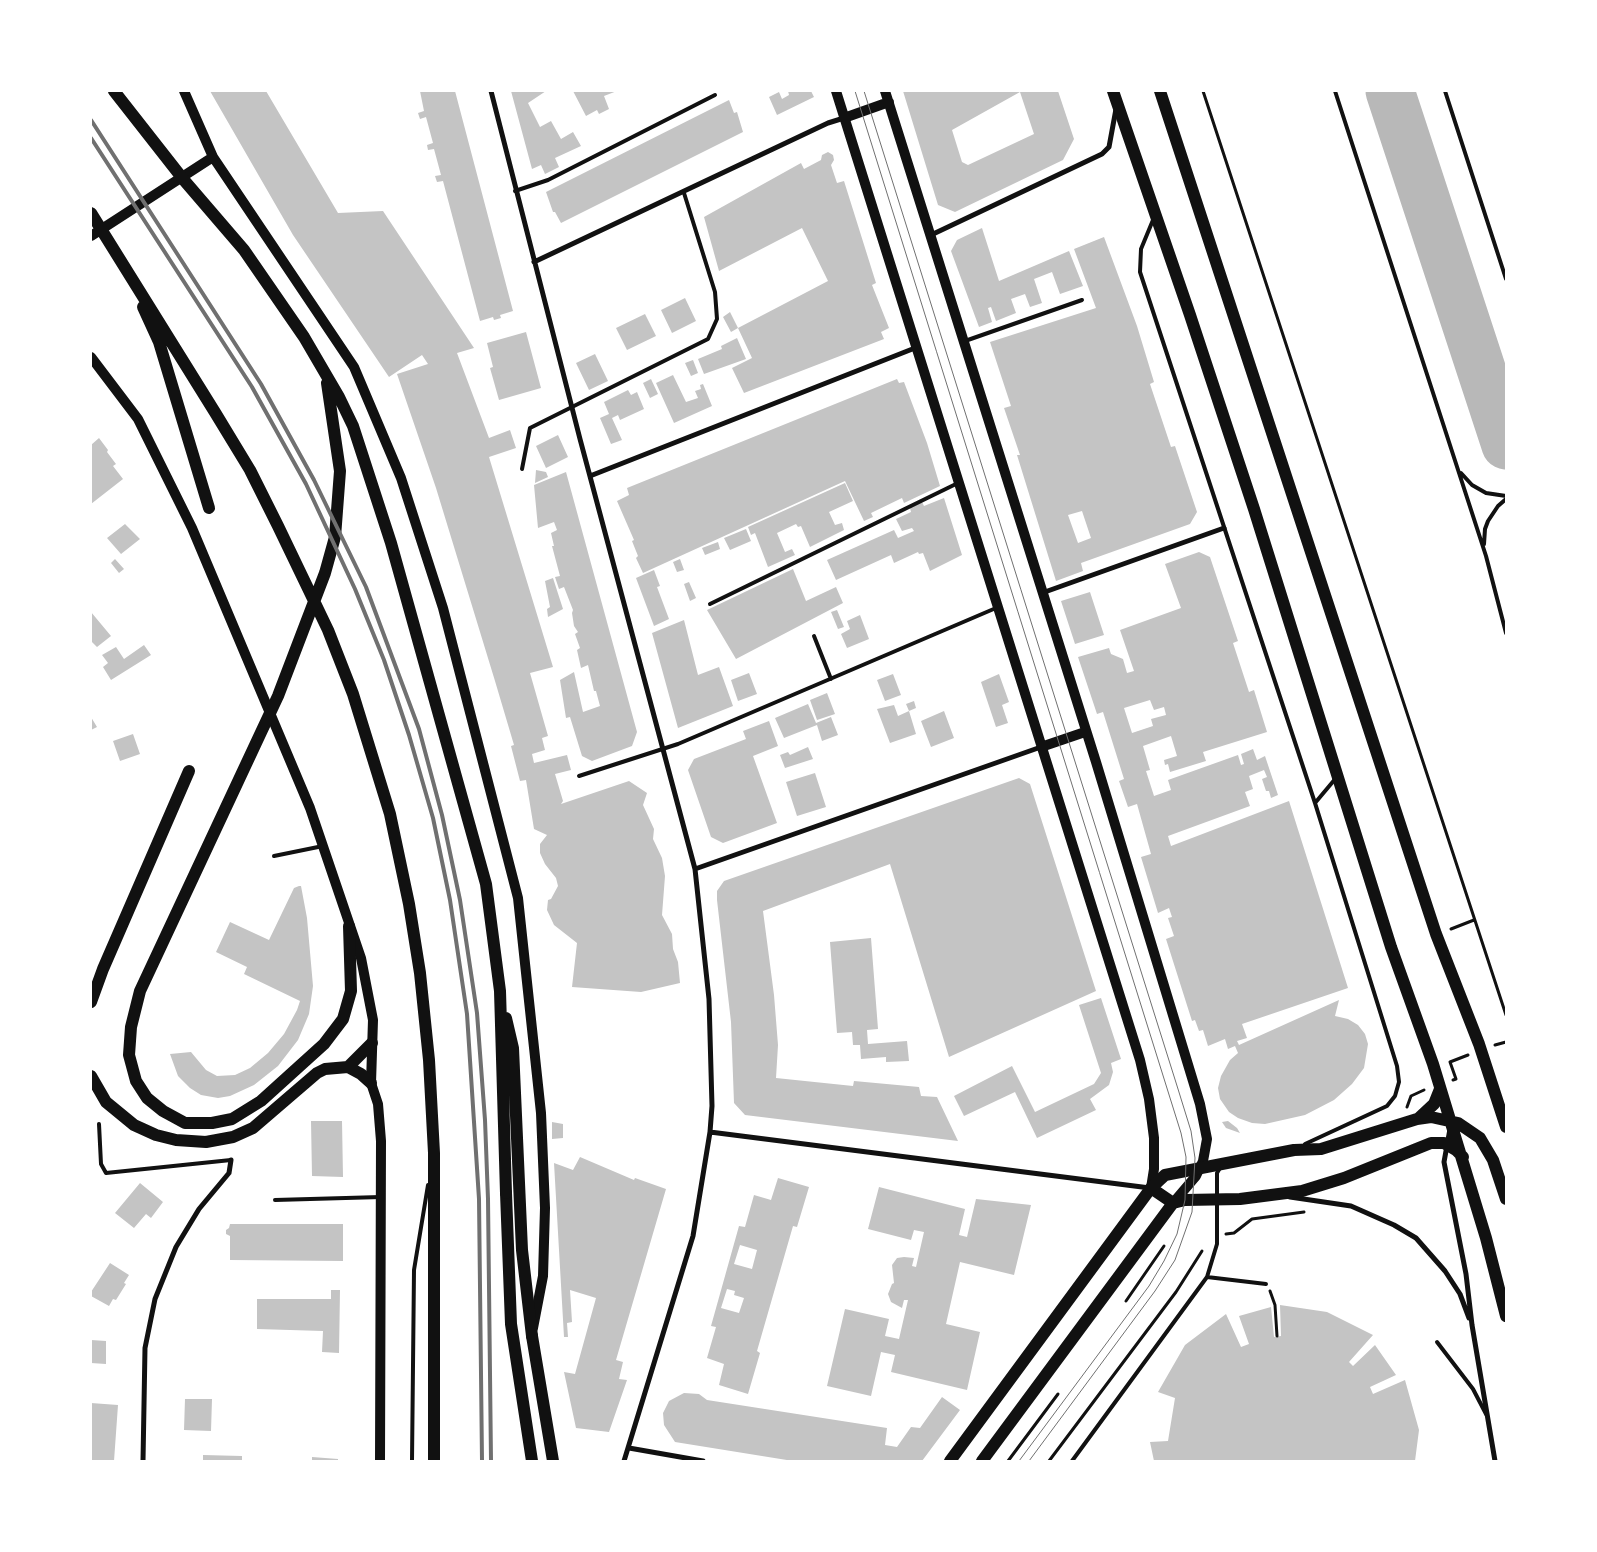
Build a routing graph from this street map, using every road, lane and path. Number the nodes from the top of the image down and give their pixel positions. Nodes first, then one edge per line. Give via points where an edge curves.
1 (114, 91) edge
2 (184, 91) edge
3 (491, 91) edge
4 (836, 91) edge
5 (886, 91) edge
6 (1160, 91) edge
7 (1203, 91) edge
8 (1336, 91) edge
9 (1445, 91) edge
10 (716, 94) dead end
11 (1115, 97) edge
12 (889, 102) junction
13 (844, 118) junction
14 (213, 157) junction
15 (515, 191) junction
16 (684, 193) junction
17 (91, 213) edge
18 (1155, 216) junction
19 (931, 235) junction
20 (91, 236) edge
21 (534, 262) junction
22 (123, 264) junction
23 (1506, 278) edge
24 (1082, 300) dead end
25 (963, 342) junction
26 (915, 348) junction
27 (91, 356) edge
28 (325, 373) junction
29 (572, 408) junction
30 (1454, 457) junction
31 (522, 470) dead end
32 (590, 476) junction
33 (958, 483) junction
34 (1506, 497) edge
35 (209, 508) dead end
36 (1224, 528) junction
37 (1486, 556) junction
38 (1042, 593) junction
39 (710, 604) dead end
40 (997, 608) junction
41 (1506, 633) edge
42 (814, 636) dead end
43 (831, 678) junction
44 (1086, 732) junction
45 (1041, 747) junction
46 (662, 749) junction
47 (189, 771) dead end
48 (579, 776) dead end
49 (1337, 776) junction
50 (1315, 803) junction
51 (323, 846) junction
52 (274, 856) dead end
53 (695, 869) junction
54 (1474, 920) junction
55 (348, 926) junction
56 (1451, 929) dead end
57 (500, 991) junction
58 (91, 1002) edge
59 (1506, 1016) edge
60 (1506, 1042) edge
61 (372, 1043) junction
62 (1493, 1046) dead end
63 (1450, 1062) dead end
64 (348, 1067) junction
65 (1454, 1073) dead end
66 (91, 1076) edge
67 (371, 1083) junction
68 (1440, 1089) junction
69 (1418, 1092) dead end
70 (1413, 1120) junction
71 (1451, 1122) junction
72 (99, 1124) dead end
73 (1506, 1127) edge
74 (710, 1132) junction
75 (1447, 1145) junction
76 (1294, 1150) junction
77 (434, 1153) junction
78 (1463, 1158) junction
79 (231, 1160) joint
80 (1225, 1163) junction
81 (1201, 1167) junction
82 (1151, 1188) junction
83 (1277, 1195) junction
84 (381, 1197) junction
85 (1506, 1199) edge
86 (275, 1200) dead end
87 (1218, 1201) junction
88 (1173, 1204) junction
89 (1310, 1211) dead end
90 (1217, 1234) junction
91 (1164, 1246) dead end
92 (1207, 1277) junction
93 (1266, 1284) joint
94 (1126, 1301) dead end
95 (1506, 1316) edge
96 (1472, 1325) junction
97 (532, 1336) junction
98 (1277, 1336) dead end
99 (1437, 1342) dead end
100 (1058, 1394) dead end
101 (1487, 1417) junction
102 (628, 1448) junction
103 (143, 1461) edge
104 (380, 1461) edge
105 (412, 1461) edge
106 (434, 1461) edge
107 (532, 1461) edge
108 (553, 1461) edge
109 (624, 1461) edge
110 (703, 1461) edge
111 (950, 1461) edge
112 (982, 1461) edge
113 (1008, 1461) edge
114 (1049, 1461) edge
115 (1072, 1461) edge
116 (1495, 1461) edge

1 - 28 main road via 244,250
2 - 14 main road
3 - 15 street
4 - 13 main road
5 - 12 main road
6 - 73 main road via 1436,934 1479,1044
7 - 54 path
8 - 30 lane
9 - 23 lane
10 - 15 lane via 548,180
11 - 18 main road
11 - 19 street via 1109,146 1102,154
12 - 13 main road
12 - 19 main road
13 - 16 street
13 - 26 main road
14 - 20 main road
14 - 97 main road via 354,367 401,478 443,608 518,898 541,1113 545,1208 544,1276
15 - 21 street
16 - 21 street
16 - 29 lane via 714,292 717,319 708,339
17 - 22 main road
18 - 36 lane via 1141,249 1140,272
18 - 49 main road via 1248,490
19 - 25 main road
21 - 29 street
22 - 35 main road via 159,342
22 - 77 main road via 250,470 328,630 354,694 390,814 409,904 426,1031
24 - 25 lane
25 - 38 main road
26 - 32 street
26 - 33 main road
27 - 51 main road via 138,419 192,528
28 - 55 main road via 340,471 335,537 325,573 259,740 140,991 130,1027 129,1054 136,1080 147,1098 185,1122 212,1123 232,1119 261,1101 324,1044 343,1019 352,991
28 - 57 main road via 352,426 391,543 486,884
29 - 31 lane via 530,428
29 - 32 street
30 - 34 lane via 1460,472 1472,485 1486,493
30 - 37 lane
32 - 46 street
33 - 39 lane
33 - 40 main road
34 - 37 lane via 1491,514 1484,529
36 - 38 street
36 - 50 lane
37 - 41 lane
38 - 44 main road
40 - 43 lane
40 - 45 main road
42 - 43 lane
43 - 46 lane
44 - 45 main road
44 - 81 main road via 1200,1104 1207,1139
45 - 53 street
45 - 82 main road via 1140,1060 1154,1138
46 - 48 lane
46 - 53 street
47 - 58 main road
49 - 50 lane
49 - 68 main road
50 - 76 lane via 1398,1066 1399,1082 1395,1096 1386,1106
51 - 52 lane
51 - 55 main road
53 - 74 street via 709,998
54 - 56 path
54 - 59 path
55 - 61 main road via 361,958 373,1020
57 - 97 main road via 513,1048 522,1250
57 - 107 main road via 511,1324
60 - 62 path
61 - 64 main road
61 - 67 main road
63 - 65 path
64 - 66 main road via 317,1073 253,1128 233,1137 206,1142 156,1136 134,1125 106,1102
64 - 67 main road
67 - 84 main road via 378,1104
68 - 70 main road via 1434,1104
68 - 71 main road
69 - 70 path via 1408,1099
70 - 71 main road via 1431,1117
70 - 76 main road via 1321,1149
71 - 75 street
71 - 78 main road
71 - 85 main road via 1474,1132 1486,1145
72 - 79 lane via 101,1164 106,1173
74 - 82 street
74 - 102 street via 693,1236
75 - 78 main road
75 - 83 main road via 1432,1143 1323,1185
75 - 96 street via 1444,1162 1466,1274
76 - 80 main road
77 - 105 lane via 414,1270
77 - 106 main road
78 - 95 main road
79 - 103 street via 229,1173 200,1209 176,1247 155,1299 145,1348
80 - 81 main road
80 - 87 lane via 1218,1173
81 - 82 main road via 1165,1175
81 - 88 main road
82 - 88 main road
82 - 111 main road
83 - 87 main road
83 - 96 street via 1351,1206 1394,1224 1416,1238 1446,1271 1460,1294
84 - 86 lane
84 - 104 main road
87 - 88 main road via 1185,1200
87 - 90 lane
88 - 112 main road
89 - 90 path via 1252,1219 1234,1233
90 - 92 lane
90 - 114 path via 1205,1246 1176,1292
91 - 94 path
92 - 93 lane
92 - 115 lane
93 - 98 path via 1275,1305
96 - 101 street
97 - 108 main road
99 - 101 lane via 1473,1389
100 - 113 path
101 - 116 street
102 - 109 street
102 - 110 street

